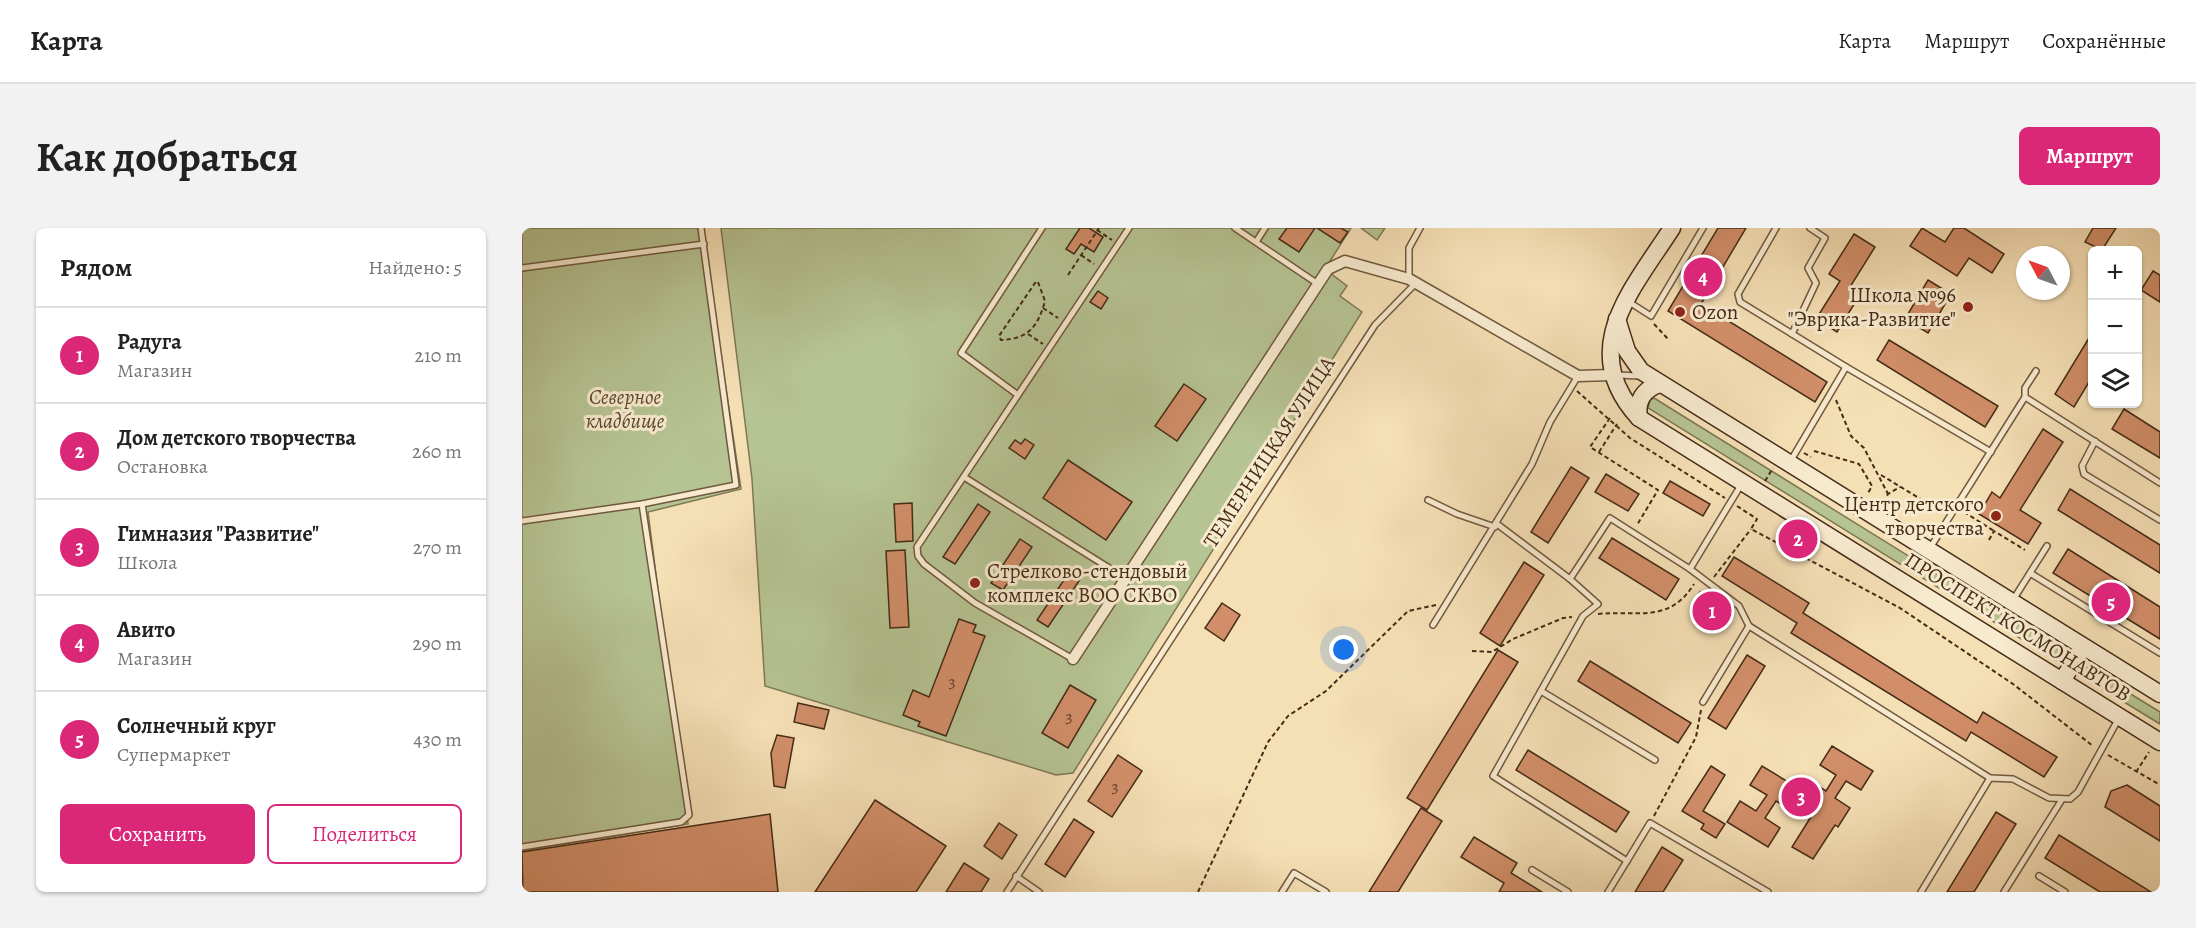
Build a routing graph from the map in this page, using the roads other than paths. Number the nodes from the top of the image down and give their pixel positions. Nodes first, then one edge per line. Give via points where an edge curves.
1 (701, 228) edge
2 (1042, 228) edge
3 (1129, 228) edge
4 (1235, 228) edge
5 (1265, 228) edge
6 (1420, 228) edge
7 (1672, 228) edge
8 (1703, 228) edge
9 (1776, 228) edge
10 (1810, 228) edge
11 (1256, 242) junction
12 (704, 244) junction
13 (522, 268) edge
14 (1412, 281) junction
15 (1318, 284) junction
16 (1626, 300) junction
17 (1617, 319) junction
18 (1792, 334) junction
19 (1846, 367) junction
20 (2036, 371) dead end
21 (1612, 375) junction
22 (1578, 376) junction
23 (1654, 380) junction
24 (1018, 395) junction
25 (2025, 397) junction
26 (1639, 418) junction
27 (2095, 441) junction
28 (1991, 452) junction
29 (1790, 463) junction
30 (964, 477) junction
31 (1742, 483) junction
32 (2160, 483) edge
33 (1428, 500) dead end
34 (642, 504) junction
35 (2160, 520) edge
36 (522, 521) edge
37 (1496, 526) junction
38 (2047, 546) dead end
39 (1929, 550) junction
40 (1690, 569) junction
41 (2030, 573) junction
42 (1125, 579) junction
43 (1570, 579) junction
44 (2012, 602) junction
45 (1433, 625) dead end
46 (1749, 626) junction
47 (2083, 647) junction
48 (2160, 653) edge
49 (1073, 659) joint
50 (2062, 681) junction
51 (1541, 691) junction
52 (2160, 694) edge
53 (1703, 702) road end
54 (2120, 717) junction
55 (2158, 741) edge
56 (1655, 760) dead end
57 (1990, 778) junction
58 (2061, 801) junction
59 (522, 847) edge
60 (1628, 861) junction
61 (1532, 870) dead end
62 (1016, 876) junction
63 (2039, 876) dead end
64 (1006, 892) edge
65 (1039, 892) edge
66 (1282, 892) edge
67 (1326, 892) edge
68 (1568, 892) edge
69 (1608, 892) edge
70 (1768, 892) edge
71 (1921, 892) edge
72 (2004, 892) edge
73 (2065, 892) edge

1 - 12 lane
2 - 24 lane via 961,353
3 - 24 lane
4 - 11 lane
5 - 11 lane
6 - 14 lane via 1409,248
7 - 16 main road
8 - 16 lane via 1651,316
9 - 18 lane via 1738,294 1740,302
10 - 18 lane via 1825,238 1808,268 1816,283
11 - 15 lane
12 - 13 lane
12 - 34 lane via 736,485
14 - 15 street via 1345,261 1328,269
14 - 22 street
14 - 62 lane, ТЕМЕРНИЦКАЯ УЛИЦА via 1375,325
15 - 42 street
16 - 17 main road
17 - 21 main road, ПРОСПЕКТ КОСМОНАВТОВ via 1610,342
17 - 23 main road, ПРОСПЕКТ КОСМОНАВТОВ via 1627,351 1641,372
18 - 19 lane
19 - 28 lane
19 - 29 lane
20 - 25 lane via 2025,388
21 - 22 street
21 - 23 lane
21 - 26 main road, ПРОСПЕКТ КОСМОНАВТОВ via 1619,392
22 - 37 lane
23 - 26 main road via 1639,403
23 - 29 main road, ПРОСПЕКТ КОСМОНАВТОВ
24 - 30 lane
25 - 27 lane
25 - 28 lane
26 - 31 main road, ПРОСПЕКТ КОСМОНАВТОВ
27 - 32 lane
27 - 35 lane via 2082,466 2084,474
28 - 39 lane
29 - 39 main road, ПРОСПЕКТ КОСМОНАВТОВ
30 - 42 lane
30 - 49 lane via 917,547 918,556 975,603
31 - 40 lane
31 - 50 main road, ПРОСПЕКТ КОСМОНАВТОВ
33 - 37 lane
34 - 36 lane
34 - 59 lane via 689,815 681,822
37 - 43 lane
37 - 45 lane
38 - 41 lane
39 - 44 main road, ПРОСПЕКТ КОСМОНАВТОВ
40 - 43 lane via 1610,518
40 - 46 lane via 1739,606
41 - 44 lane
41 - 48 lane
42 - 49 street
43 - 51 lane via 1598,604 1583,616
44 - 47 main road, ПРОСПЕКТ КОСМОНАВТОВ
46 - 53 lane
46 - 57 lane
47 - 50 main road
47 - 52 main road, ПРОСПЕКТ КОСМОНАВТОВ
50 - 54 main road, ПРОСПЕКТ КОСМОНАВТОВ
51 - 56 lane
51 - 60 lane via 1493,776
54 - 55 main road, ПРОСПЕКТ КОСМОНАВТОВ
54 - 58 lane via 2078,792
57 - 58 lane via 2013,779
57 - 71 lane
58 - 72 lane
60 - 69 lane
60 - 70 lane via 1650,823
61 - 68 lane
62 - 64 lane, ТЕМЕРНИЦКАЯ УЛИЦА
62 - 65 lane
63 - 73 lane
66 - 67 lane via 1294,873

